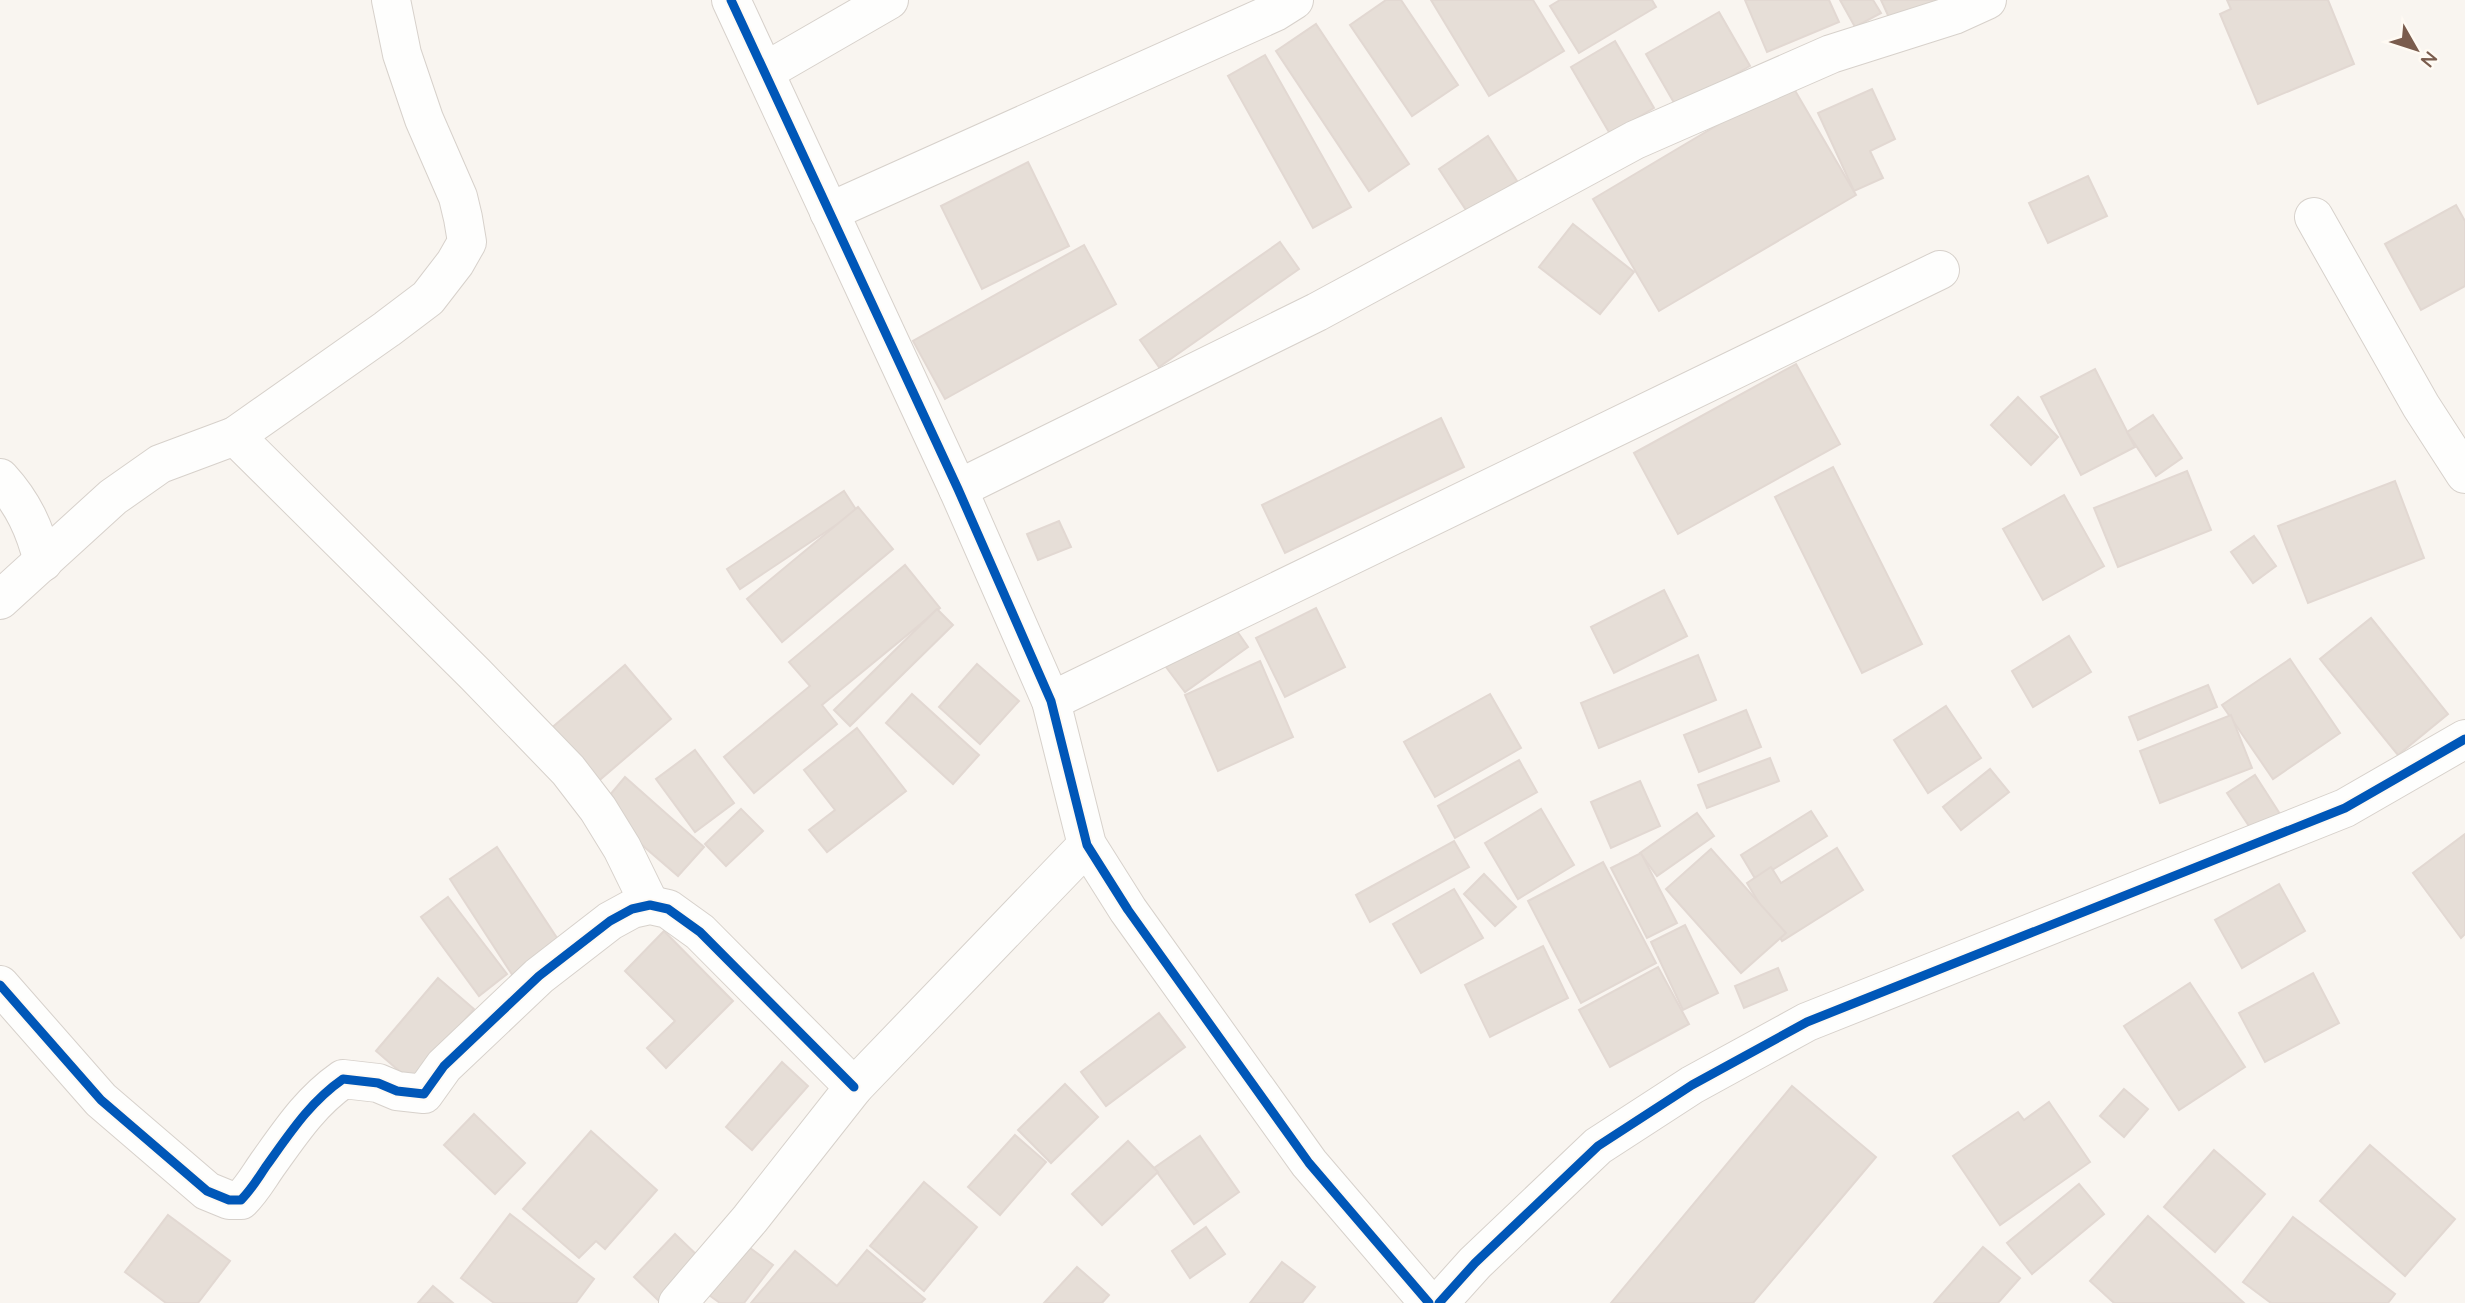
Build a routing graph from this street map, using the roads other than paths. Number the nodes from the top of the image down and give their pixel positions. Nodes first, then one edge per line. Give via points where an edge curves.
1 (391, 0) edge
2 (731, 0) edge
3 (888, 0) edge
4 (1294, 0) edge
5 (1987, 0) edge
6 (766, 71) junction
7 (830, 212) junction
8 (2314, 217) dead end
9 (1940, 270) dead end
10 (235, 436) junction
11 (2465, 474) edge
12 (0, 478) edge
13 (958, 489) junction
14 (43, 562) junction
15 (0, 600) edge
16 (1051, 701) junction
17 (2465, 739) edge
18 (1087, 845) junction
19 (650, 905) junction
20 (0, 985) edge
21 (853, 1087) junction
22 (678, 1303) edge
23 (1429, 1303) edge
24 (1439, 1303) edge

1 - 10 street via 402,54 458,197 467,242 428,298
2 - 6 street
3 - 6 street
4 - 7 street
5 - 13 street via 1831,54 1635,140 1317,312
6 - 7 street
7 - 13 street
8 - 11 street
9 - 16 street
10 - 14 street via 160,464 113,497
10 - 19 street via 568,770 622,848
12 - 14 street via 18,497 36,534
13 - 16 street
14 - 15 street
16 - 18 street
17 - 24 street via 2346,808 1795,1028 1692,1085 1598,1146
18 - 21 street
18 - 23 street via 1128,911 1309,1163
19 - 20 street via 610,921 539,976 444,1066 424,1094 343,1079 299,1119 241,1200 207,1191 101,1100
19 - 21 street via 668,909 700,932
21 - 22 street

